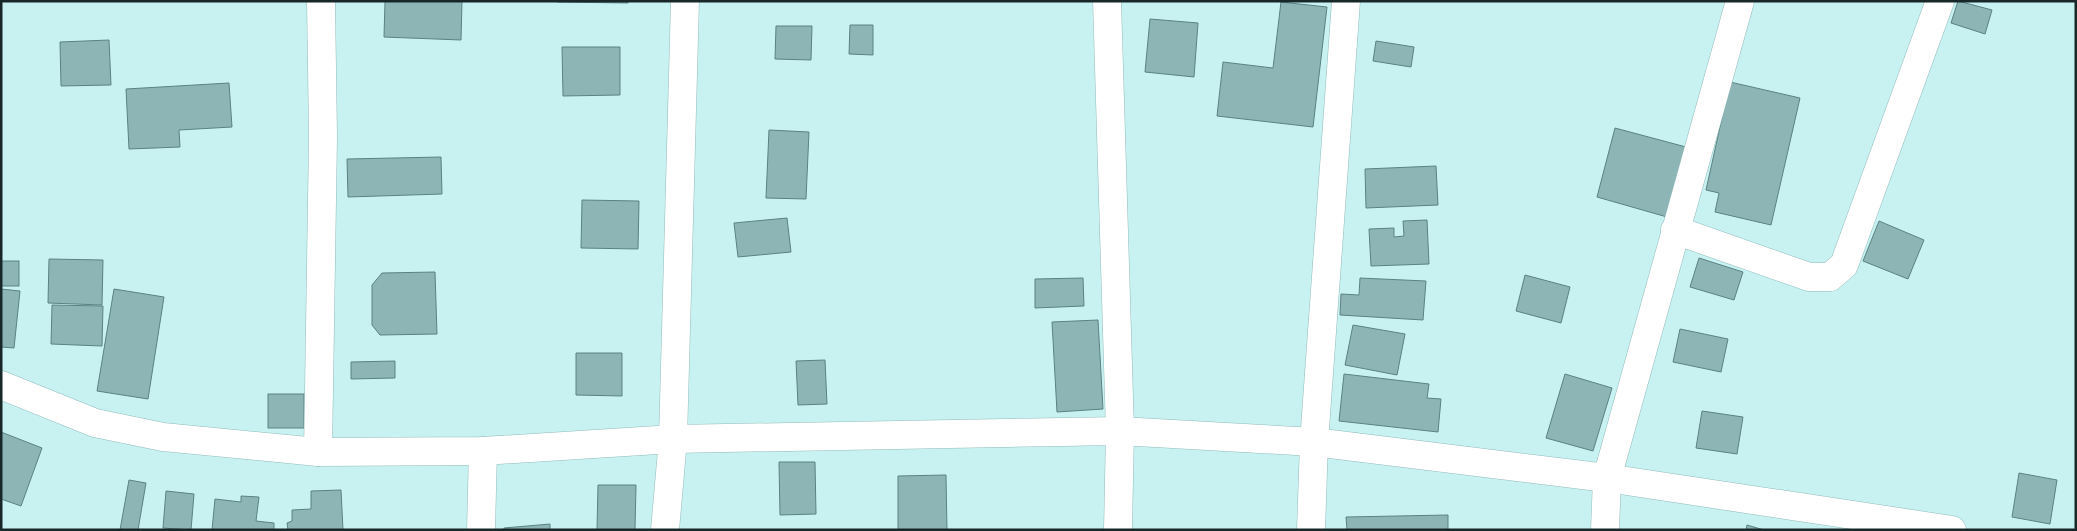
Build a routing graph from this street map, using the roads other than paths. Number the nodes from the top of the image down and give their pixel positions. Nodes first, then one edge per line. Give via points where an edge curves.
1 (321, 1) edge
2 (685, 1) edge
3 (1107, 1) edge
4 (1346, 1) edge
5 (1940, 1) edge
6 (1737, 2) edge
7 (1675, 230) junction
8 (1, 385) edge
9 (1120, 431) junction
10 (673, 439) junction
11 (1314, 442) junction
12 (483, 451) junction
13 (318, 452) junction
14 (1607, 478) junction
15 (1842, 522) edge
16 (481, 530) edge
17 (665, 530) edge
18 (1118, 530) edge
19 (1311, 530) edge
20 (1605, 530) edge
21 (1952, 530) edge

1 - 13 street via 323,137
2 - 10 street
3 - 9 street
4 - 11 street
5 - 7 street via 1844,265 1830,277 1809,277
6 - 7 street
7 - 14 street
8 - 13 street via 95,423 163,437
9 - 10 street
9 - 11 street
9 - 18 street
10 - 12 street
10 - 17 street
11 - 14 street
11 - 19 street
12 - 13 street
12 - 16 street
14 - 15 street
14 - 20 street
15 - 21 street

